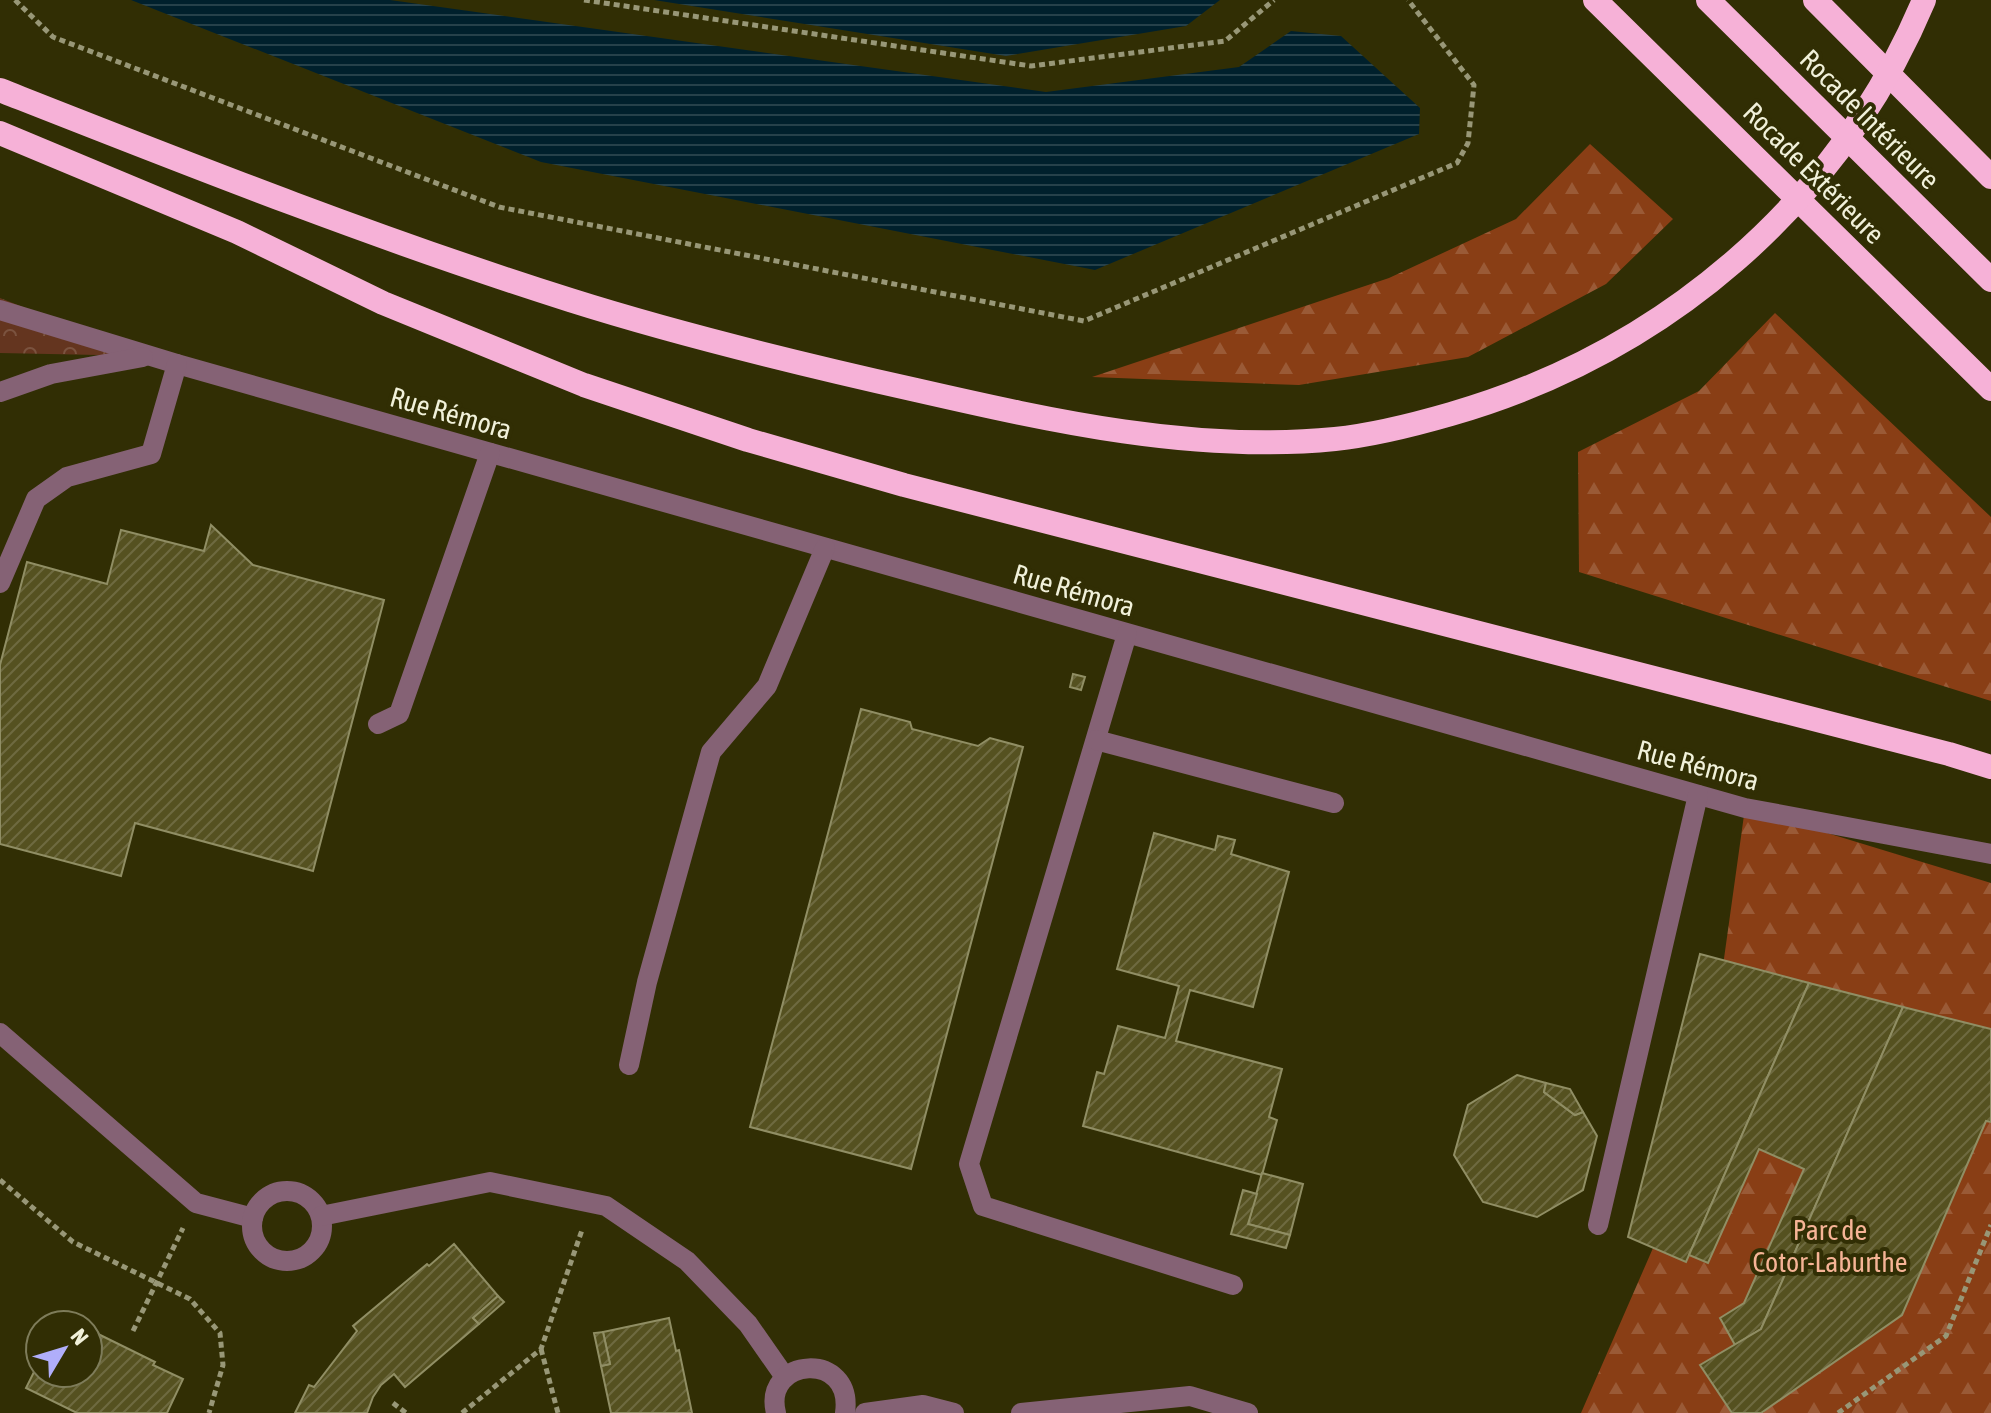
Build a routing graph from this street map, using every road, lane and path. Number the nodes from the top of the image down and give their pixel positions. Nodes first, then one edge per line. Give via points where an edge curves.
1 (15, 0) edge
2 (584, 0) edge
3 (1274, 0) edge
4 (1408, 0) edge
5 (1708, 0) edge
6 (1815, 0) edge
7 (1924, 0) edge
8 (1596, 1) edge
9 (0, 90) edge
10 (0, 133) edge
11 (1991, 177) edge
12 (1991, 280) edge
13 (0, 310) edge
14 (148, 356) junction
15 (177, 364) junction
16 (1991, 389) edge
17 (0, 392) edge
18 (490, 453) junction
19 (825, 548) junction
20 (0, 583) edge
21 (1127, 634) junction
22 (378, 724) dead end
23 (1096, 740) junction
24 (1991, 767) edge
25 (1698, 795) junction
26 (1334, 803) dead end
27 (1991, 854) edge
28 (0, 1033) edge
29 (629, 1065) dead end
30 (0, 1180) edge
31 (196, 1203) junction
32 (591, 1203) junction
33 (321, 1216) junction
34 (253, 1218) junction
35 (1598, 1225) dead end
36 (1991, 1225) edge
37 (155, 1282) junction
38 (1233, 1285) dead end
39 (133, 1331) dead end
40 (541, 1349) junction
41 (785, 1377) junction
42 (393, 1403) dead end
43 (209, 1413) edge
44 (406, 1413) edge
45 (462, 1413) edge
46 (558, 1413) edge
47 (776, 1413) edge
48 (845, 1413) edge
49 (865, 1413) edge
50 (954, 1413) edge
51 (1021, 1413) edge
52 (1248, 1413) edge
53 (1838, 1413) edge

1 - 4 path via 53,37 499,207 1084,321 1457,163 1468,143 1474,85
2 - 3 path via 1031,66 1225,41
5 - 12 highway, Rocade Intérieure
6 - 11 highway
7 - 9 highway via 1835,155 1768,233 1694,296 1620,345 1487,404 1335,439 1187,439 1018,413 787,362 571,300 286,202
8 - 16 highway, Rocade Extérieure
10 - 24 highway via 237,232 383,303 584,385 748,440
13 - 14 street, Rue Rémora
14 - 15 street, Rue Rémora
14 - 17 street via 51,374
15 - 18 street, Rue Rémora
15 - 20 street via 151,454 67,477 36,499
18 - 19 street, Rue Rémora
18 - 22 street via 399,714
19 - 21 street, Rue Rémora
19 - 29 street via 767,686 711,752
21 - 23 street
21 - 25 street, Rue Rémora
23 - 26 street
23 - 38 street via 969,1164 983,1206
25 - 27 street, Rue Rémora
25 - 35 street
28 - 31 street
30 - 37 path via 73,1242
31 - 34 street
31 - 37 path
32 - 33 street via 490,1182
32 - 40 path
32 - 41 street via 606,1206 687,1261 748,1324
33 - 34 street via 308,1197 281,1191 258,1205
33 - 34 street via 317,1247 294,1261 279,1261 257,1245
36 - 53 path via 1946,1336
37 - 39 path
37 - 43 path via 190,1299 220,1333 223,1365
40 - 45 path
40 - 46 path
41 - 47 street via 776,1392
41 - 48 street via 808,1367 822,1369 843,1388
42 - 44 path
49 - 50 street via 923,1405
51 - 52 street via 1190,1396

